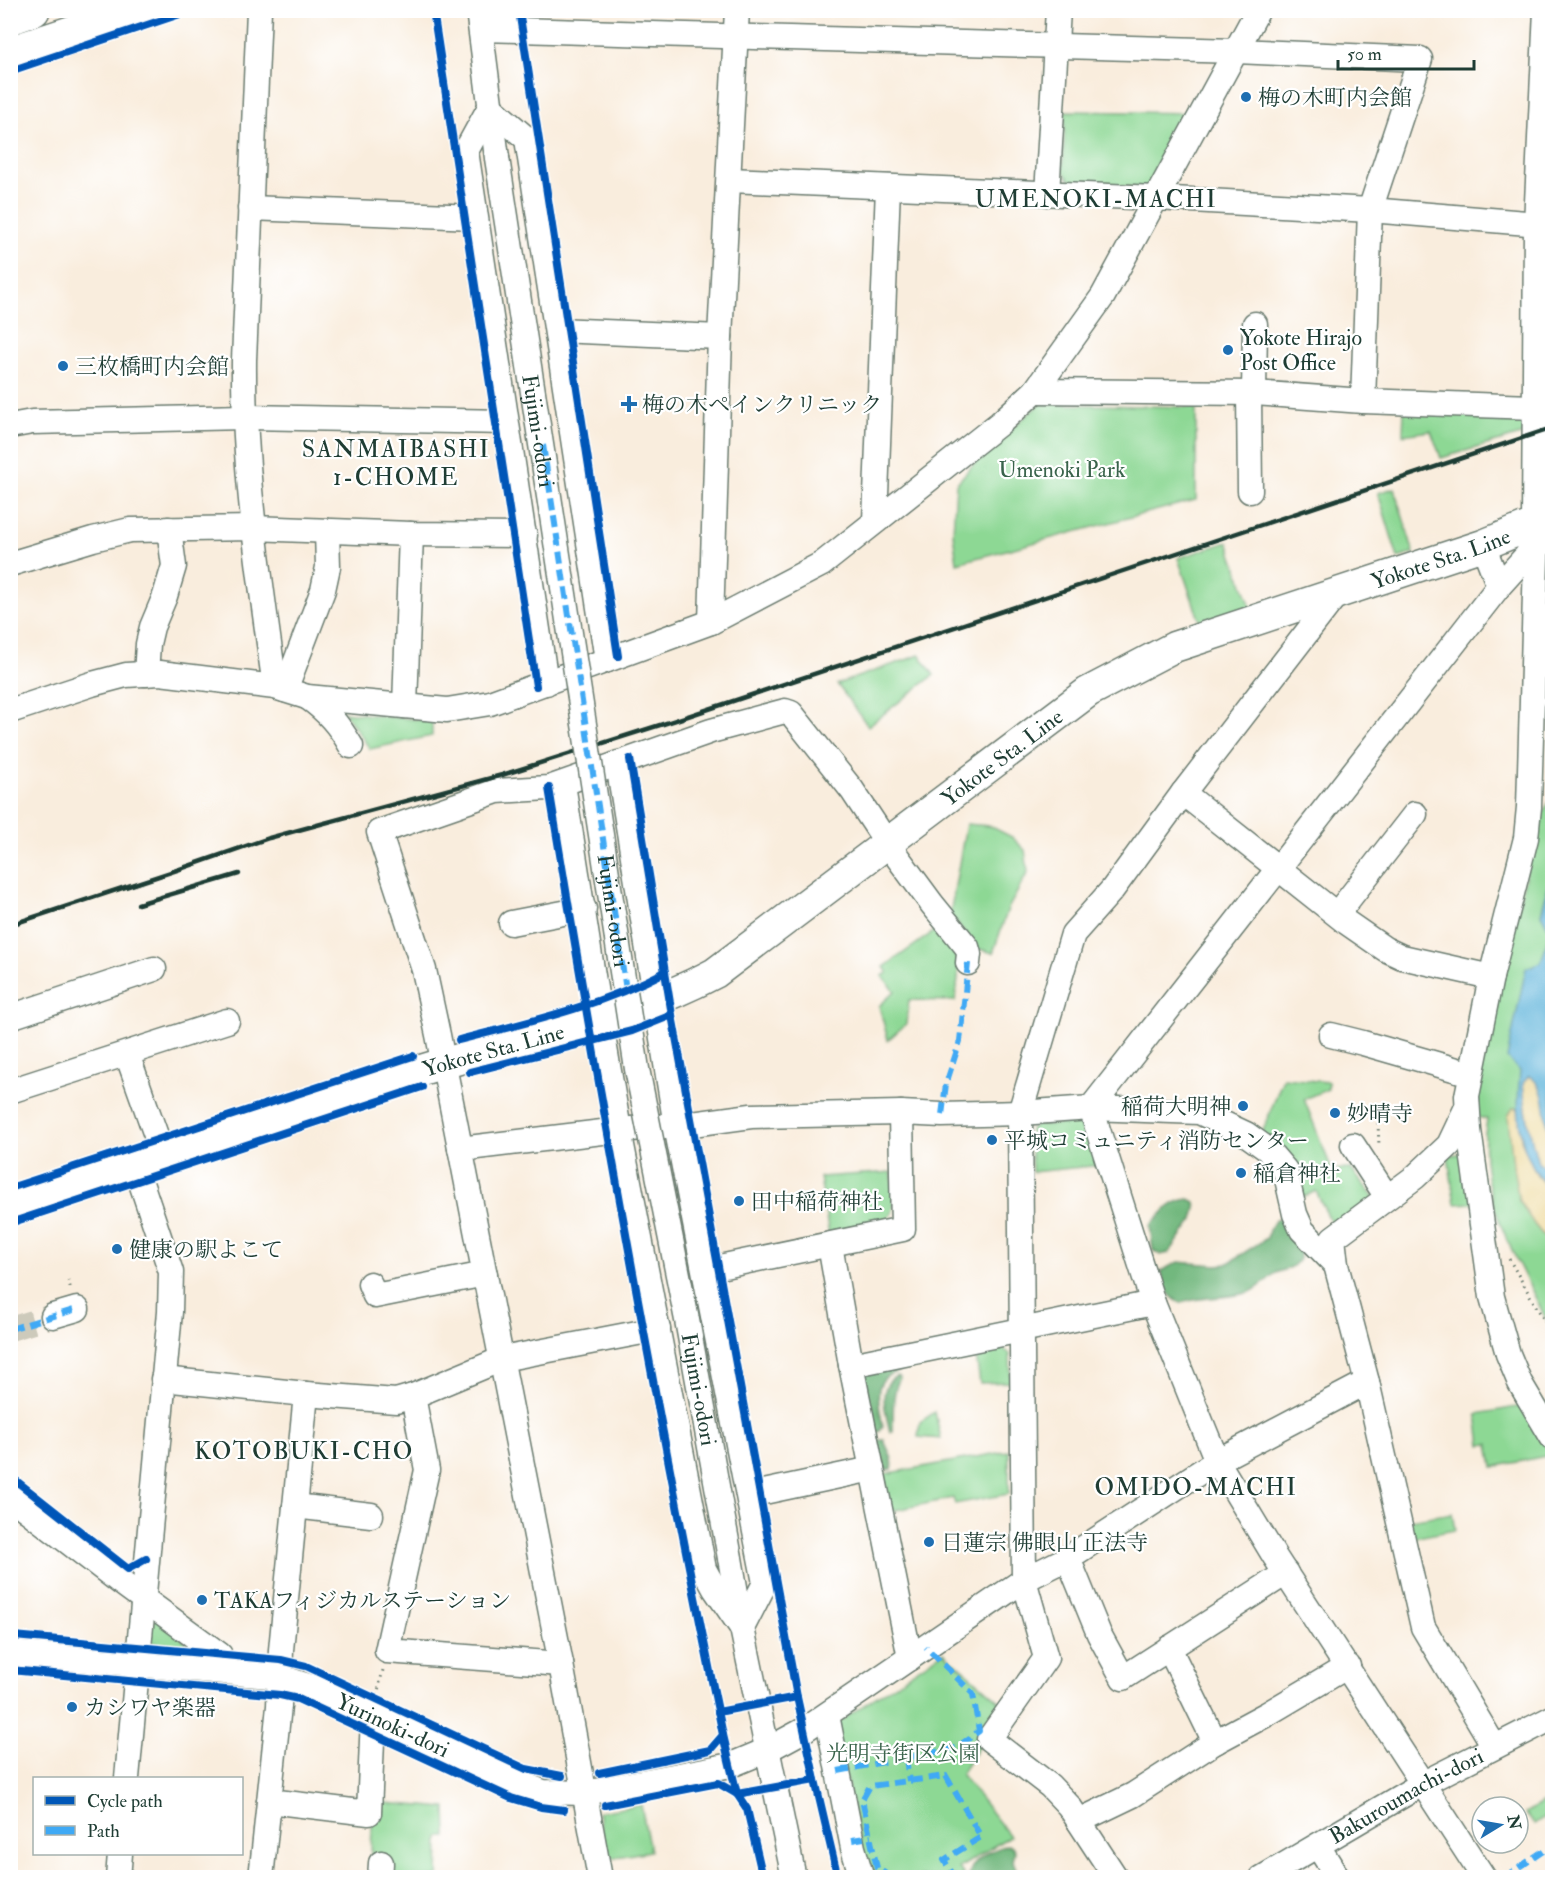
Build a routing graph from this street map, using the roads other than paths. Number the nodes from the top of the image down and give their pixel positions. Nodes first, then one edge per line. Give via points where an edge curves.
1 (33, 10) edge
2 (140, 10) edge
3 (259, 10) edge
4 (737, 10) edge
5 (1058, 10) edge
6 (1258, 10) edge
7 (1549, 10) edge
8 (10, 18) edge
9 (479, 20) edge
10 (736, 37) junction
11 (1057, 45) junction
12 (1236, 51) junction
13 (10, 53) edge
14 (490, 107) junction
15 (729, 180) junction
16 (888, 187) junction
17 (1047, 194) junction
18 (1156, 198) junction
19 (250, 208) junction
20 (1370, 210) junction
21 (475, 217) junction
22 (1546, 224) edge
23 (1255, 324) dead end
24 (557, 330) junction
25 (720, 337) junction
26 (1545, 344) edge
27 (1035, 391) junction
28 (1252, 394) junction
29 (1363, 401) junction
30 (1536, 407) junction
31 (244, 417) junction
32 (506, 422) junction
33 (10, 426) edge
34 (1250, 491) dead end
35 (875, 521) junction
36 (1545, 522) edge
37 (253, 528) junction
38 (169, 529) junction
39 (327, 531) junction
40 (411, 534) junction
41 (525, 535) junction
42 (1483, 545) junction
43 (10, 564) edge
44 (1499, 586) junction
45 (1339, 591) junction
46 (711, 622) junction
47 (606, 660) junction
48 (146, 674) junction
49 (546, 683) junction
50 (289, 691) junction
51 (405, 706) junction
52 (10, 711) edge
53 (351, 746) dead end
54 (618, 763) junction
55 (593, 773) junction
56 (563, 784) junction
57 (1183, 793) junction
58 (1415, 814) dead end
59 (887, 843) junction
60 (1280, 868) junction
61 (584, 909) junction
62 (1337, 914) junction
63 (511, 923) dead end
64 (968, 963) dead end
65 (154, 969) dead end
66 (1491, 977) junction
67 (657, 1000) junction
68 (10, 1017) edge
69 (600, 1019) junction
70 (226, 1021) dead end
71 (1331, 1035) dead end
72 (127, 1054) junction
73 (443, 1063) junction
74 (1471, 1074) junction
75 (10, 1091) edge
76 (1467, 1107) junction
77 (1091, 1108) junction
78 (901, 1113) junction
79 (1020, 1113) junction
80 (676, 1126) junction
81 (620, 1130) junction
82 (1353, 1145) dead end
83 (460, 1149) junction
84 (163, 1155) junction
85 (135, 1165) junction
86 (1388, 1197) junction
87 (10, 1206) edge
88 (830, 1245) junction
89 (1336, 1265) junction
90 (705, 1270) junction
91 (485, 1274) junction
92 (370, 1284) dead end
93 (1153, 1304) junction
94 (77, 1309) dead end
95 (53, 1316) tunnel mouth
96 (658, 1329) junction
97 (1020, 1329) junction
98 (502, 1359) junction
99 (851, 1365) junction
100 (163, 1380) junction
101 (1367, 1382) junction
102 (306, 1395) junction
103 (413, 1396) junction
104 (1552, 1437) edge
105 (1217, 1461) junction
106 (872, 1469) junction
107 (759, 1493) dead end
108 (10, 1497) edge
109 (295, 1506) junction
110 (371, 1515) dead end
111 (1068, 1558) junction
112 (1286, 1573) junction
113 (1024, 1580) junction
114 (142, 1596) junction
115 (742, 1628) junction
116 (1169, 1648) junction
117 (10, 1653) edge
118 (910, 1658) junction
119 (137, 1664) junction
120 (561, 1664) junction
121 (1348, 1666) junction
122 (225, 1671) junction
123 (280, 1677) junction
124 (375, 1703) junction
125 (827, 1715) junction
126 (1552, 1718) edge
127 (1215, 1742) junction
128 (1494, 1746) junction
129 (767, 1750) junction
130 (127, 1777) edge
131 (1422, 1784) junction
132 (585, 1793) junction
133 (269, 1801) junction
134 (1079, 1821) junction
135 (1318, 1846) junction
136 (120, 1855) edge
137 (118, 1878) edge
138 (261, 1878) edge
139 (600, 1878) edge
140 (794, 1878) edge
141 (862, 1878) edge
142 (1116, 1878) edge
143 (1262, 1878) edge
144 (1338, 1878) edge
145 (1484, 1878) edge

1 - 8 highway
2 - 13 highway
3 - 19 street
4 - 10 street
5 - 11 street
6 - 12 street
7 - 22 main road, Yokote Sta. Line
9 - 10 street
9 - 14 street, Fujimi-odori
10 - 11 street
10 - 15 street
11 - 12 street
11 - 17 street
12 - 18 street
12 - 20 street via 1420,59
14 - 21 street via 466,151
14 - 24 street via 527,139
14 - 55 street, Fujimi-odori, bridge
15 - 16 street
15 - 25 street
16 - 17 street
16 - 35 street
17 - 18 street
18 - 20 street
18 - 27 street via 1103,296
19 - 21 street
19 - 31 street
20 - 22 street
20 - 29 street
21 - 32 street
22 - 26 main road, Yokote Sta. Line
23 - 28 street
24 - 25 street
24 - 47 street
25 - 46 street
26 - 30 main road, Yokote Sta. Line
27 - 28 street
27 - 35 street
28 - 29 street
28 - 34 street
29 - 30 street
30 - 36 main road, Yokote Sta. Line
31 - 32 street
31 - 33 street via 41,421
31 - 37 street
32 - 41 street
35 - 46 street via 822,564
36 - 42 main road, Yokote Sta. Line
36 - 44 street via 1528,554
36 - 66 street via 1526,838
37 - 38 street
37 - 39 street
37 - 50 street
38 - 43 street via 130,530
38 - 48 street via 174,566 147,644
39 - 40 street
39 - 50 street via 328,567 323,590
40 - 41 street
40 - 51 street
41 - 49 street
42 - 44 street
42 - 45 main road, Yokote Sta. Line
44 - 60 street
45 - 57 street
45 - 59 main road, Yokote Sta. Line via 1174,647 1088,692
46 - 47 street
47 - 49 street
48 - 50 street
48 - 52 street via 92,684
49 - 51 street via 490,703 447,710
50 - 51 street
50 - 53 street via 326,710
54 - 55 street
54 - 59 street via 785,711 791,713 826,755
54 - 67 street
55 - 56 street
55 - 115 street, Fujimi-odori, bridge via 638,1069
56 - 61 street
56 - 73 street via 497,791 379,832 424,970
57 - 60 street
57 - 79 street via 1112,890 1073,934
58 - 62 street
59 - 64 street via 967,947
59 - 67 main road, Yokote Sta. Line via 715,973
60 - 62 street
60 - 77 street
61 - 63 street
61 - 69 street
62 - 66 street via 1402,957
65 - 68 street
66 - 74 street
67 - 69 main road, Yokote Sta. Line
67 - 80 street
69 - 73 main road, Yokote Sta. Line
69 - 81 street
70 - 72 street
71 - 74 street
72 - 75 street
72 - 84 street
73 - 83 street
73 - 84 main road, Yokote Sta. Line
74 - 76 street
76 - 86 street via 1449,1145
76 - 104 street via 1492,1297 1520,1383
77 - 79 street
77 - 89 street via 1199,1112 1246,1134 1268,1149 1285,1170 1302,1230
77 - 93 street
78 - 79 street
78 - 80 street via 751,1116
78 - 88 street via 903,1229
79 - 97 street
80 - 81 street
80 - 90 street
81 - 83 street
81 - 96 street
82 - 86 street
83 - 91 street
84 - 85 main road, Yokote Sta. Line
85 - 87 main road, Yokote Sta. Line
85 - 100 street via 171,1272
86 - 89 street via 1333,1238
88 - 90 street
88 - 99 street
89 - 101 street
90 - 115 street via 765,1583
91 - 92 street via 375,1296
91 - 98 street
93 - 97 street
93 - 105 street
94 - 95 street
96 - 98 street
96 - 115 street via 704,1569
97 - 99 street
97 - 113 street
98 - 103 street
98 - 120 street
99 - 106 street
100 - 102 street
100 - 114 street
101 - 105 street, Yurinoki-dori
101 - 128 street via 1423,1627
102 - 103 street via 396,1401
102 - 109 street
103 - 120 street via 427,1470 387,1650
105 - 111 street, Yurinoki-dori
105 - 112 street
106 - 107 street
106 - 118 street
108 - 114 street
109 - 110 street
109 - 123 street
111 - 113 street, Yurinoki-dori
111 - 116 street via 1099,1634 1123,1678
112 - 116 street
112 - 121 street
113 - 118 street, Yurinoki-dori
113 - 134 street via 1046,1658 989,1739 1050,1786
114 - 119 street
114 - 122 street via 220,1655
115 - 129 street, Fujimi-odori
116 - 127 street
117 - 119 street, Yurinoki-dori
118 - 125 street, Yurinoki-dori
119 - 122 street, Yurinoki-dori
119 - 130 street
120 - 132 street
121 - 127 street
121 - 131 street
122 - 123 street, Yurinoki-dori
123 - 124 street, Yurinoki-dori
123 - 133 street
124 - 132 street, Yurinoki-dori via 516,1782 543,1792
124 - 133 street via 369,1813
125 - 129 street, Yurinoki-dori
125 - 141 street
126 - 128 street, Bakuroumachi-dori
127 - 134 street via 1133,1795
128 - 131 street, Bakuroumachi-dori
129 - 132 street, Yurinoki-dori via 731,1765
129 - 140 street, Fujimi-odori
131 - 135 street, Bakuroumachi-dori
131 - 145 street
132 - 139 street
133 - 138 street
134 - 142 street
135 - 143 street, Bakuroumachi-dori
135 - 144 street
136 - 137 street

